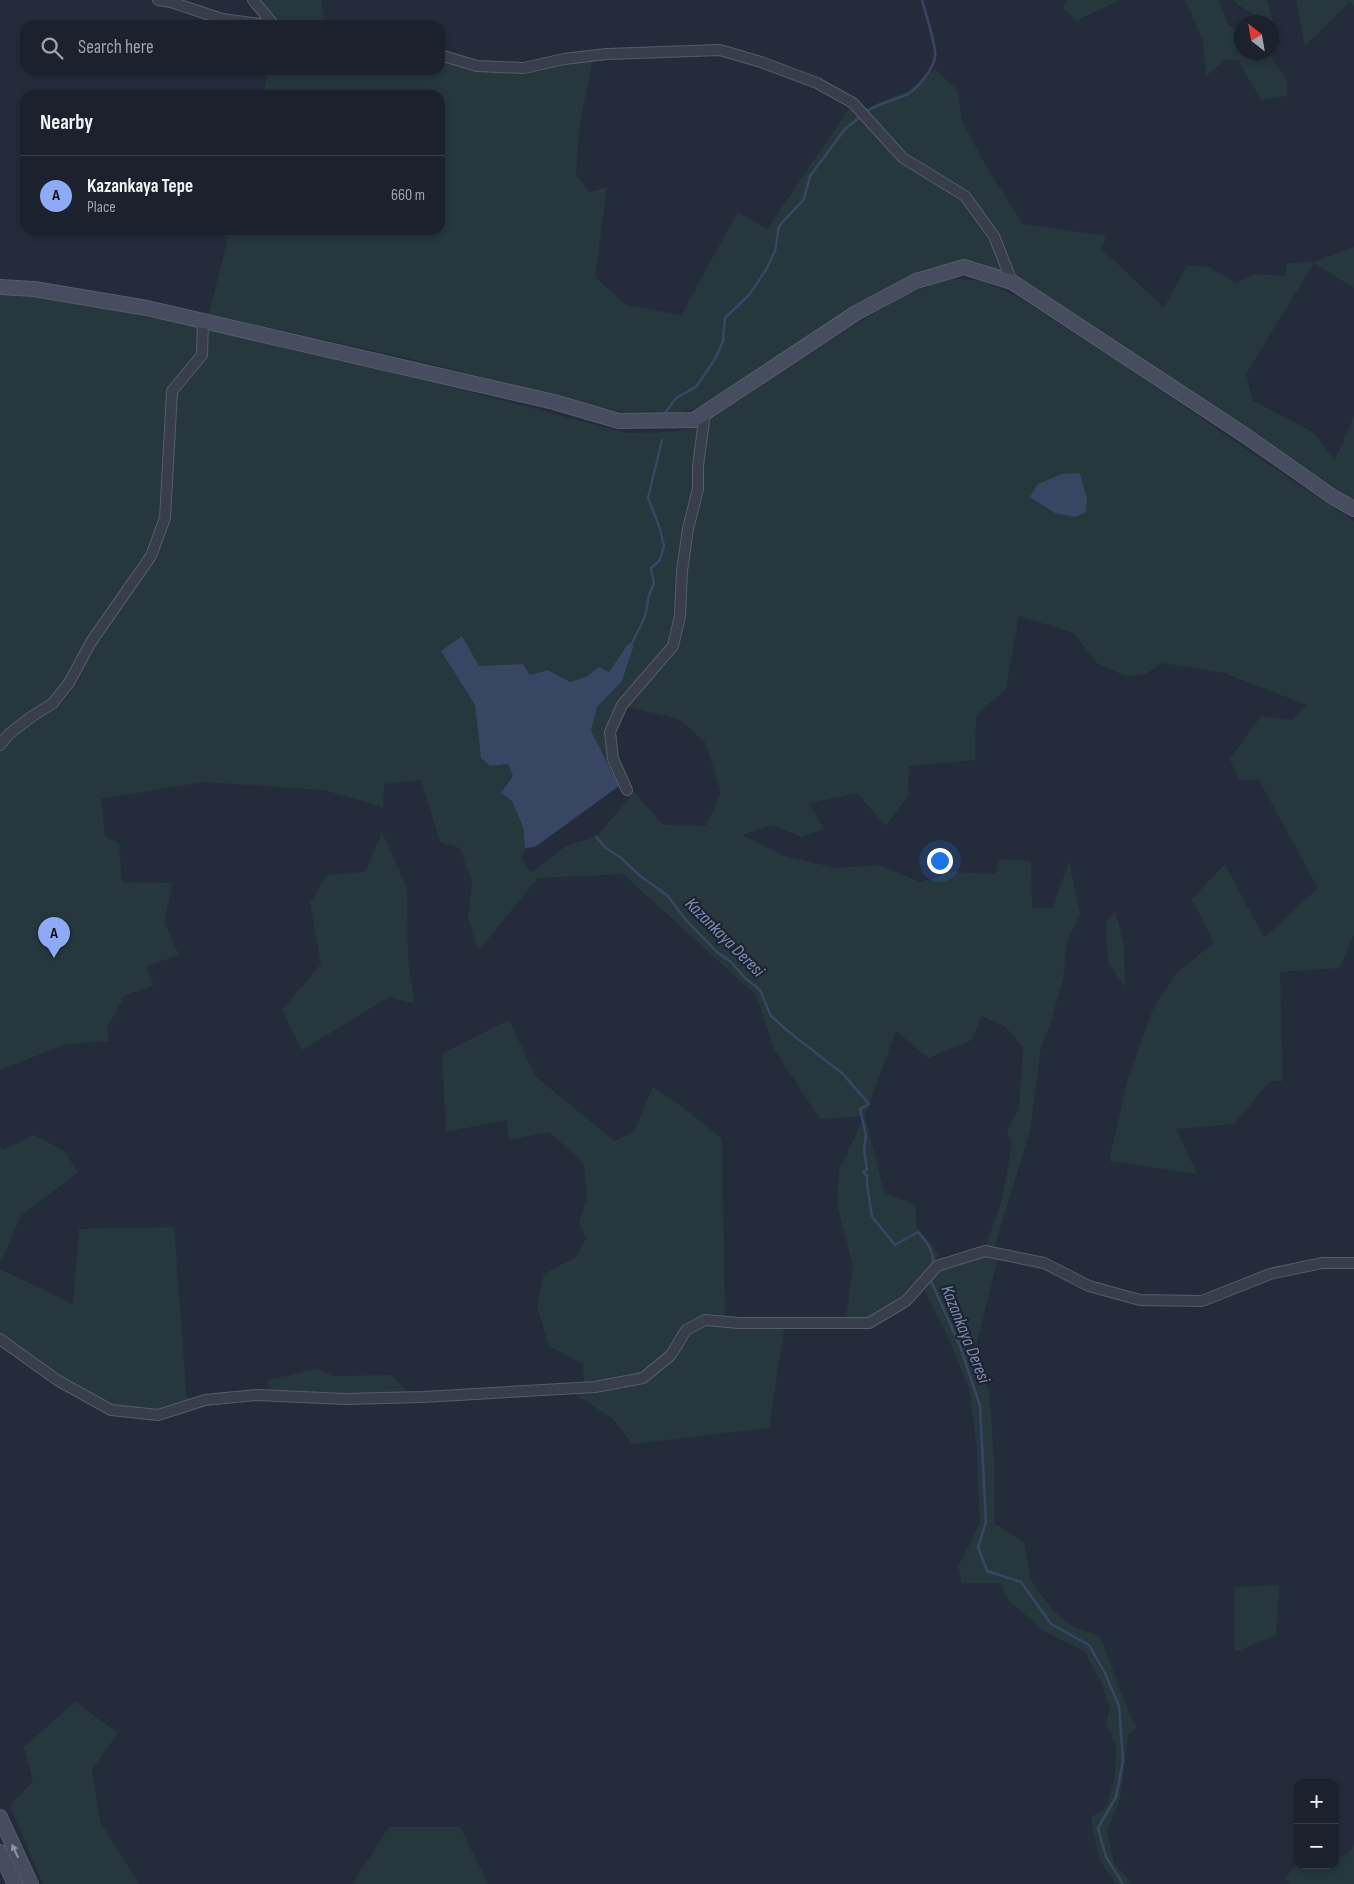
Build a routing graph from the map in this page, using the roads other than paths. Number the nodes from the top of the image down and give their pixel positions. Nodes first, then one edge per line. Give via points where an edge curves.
1 (158, 0) edge
2 (253, 0) edge
3 (230, 20) edge
4 (270, 20) edge
5 (445, 56) edge
6 (1012, 282) junction
7 (0, 287) edge
8 (203, 321) junction
9 (705, 413) junction
10 (1354, 509) edge
11 (0, 745) edge
12 (627, 790) dead end
13 (1354, 1263) edge
14 (0, 1339) edge
15 (0, 1817) edge
16 (0, 1852) edge
17 (15, 1884) edge
18 (31, 1884) edge

1 - 3 street
2 - 4 street
5 - 6 street via 477,66 524,68 607,54 720,50 818,83 853,103 903,158 965,196 994,236
6 - 9 street via 964,267 916,281 856,313
6 - 10 street
7 - 8 street via 147,308
8 - 9 street via 554,402 619,421 694,420
8 - 11 street via 202,354 172,391 165,518 151,556 91,642 69,683 53,703 16,728
9 - 12 street via 698,489 688,529 680,616 672,646 622,705 610,732 613,759
13 - 14 street via 1322,1263 1270,1274 1202,1301 1140,1300 1089,1286 1044,1263 985,1252 937,1266 906,1301 869,1323 705,1320 686,1330 671,1355 643,1378 594,1388 345,1399 257,1395 205,1400 158,1415 111,1410 57,1380
18 -> 15 street
16 - 17 street

